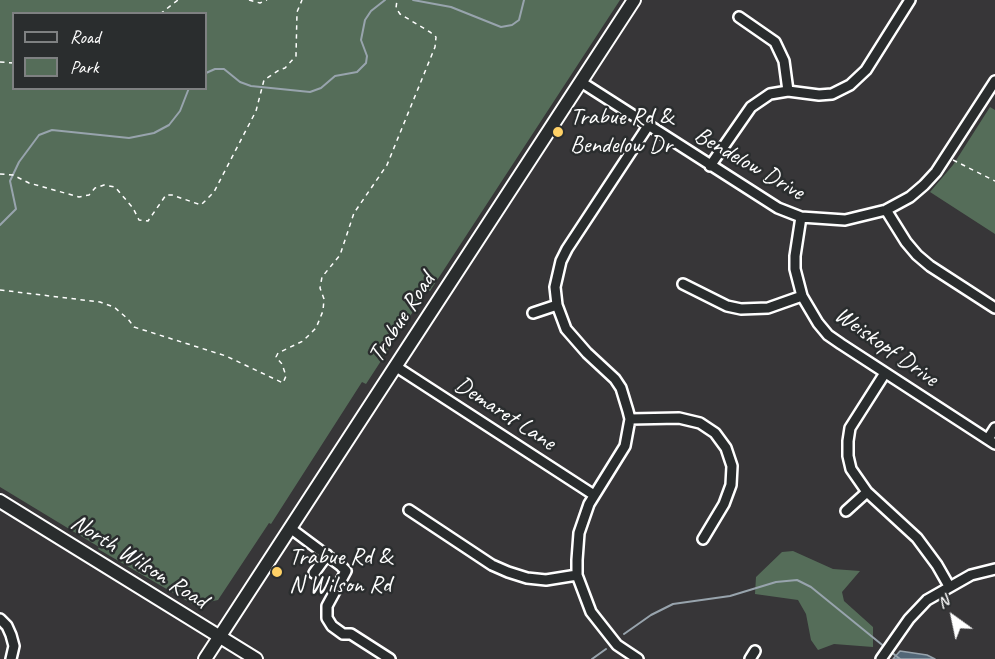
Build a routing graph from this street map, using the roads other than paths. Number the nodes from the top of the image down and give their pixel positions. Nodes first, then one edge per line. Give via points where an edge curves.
1 (634, 0) edge
2 (910, 0) edge
3 (739, 17) dead end
4 (995, 81) edge
5 (581, 82) junction
6 (788, 91) junction
7 (648, 126) junction
8 (710, 166) junction
9 (886, 210) junction
10 (801, 217) junction
11 (683, 284) dead end
12 (802, 296) junction
13 (557, 305) junction
14 (995, 308) edge
15 (533, 313) dead end
16 (395, 366) junction
17 (885, 373) junction
18 (630, 419) junction
19 (995, 428) edge
20 (991, 441) edge
21 (867, 492) junction
22 (594, 495) junction
23 (0, 501) edge
24 (409, 510) dead end
25 (846, 511) dead end
26 (290, 528) junction
27 (703, 539) dead end
28 (327, 555) junction
29 (995, 569) edge
30 (315, 573) dead end
31 (577, 575) junction
32 (949, 586) junction
33 (0, 619) edge
34 (220, 636) junction
35 (882, 657) edge
36 (11, 659) edge
37 (205, 659) edge
38 (256, 659) edge
39 (390, 659) edge
40 (638, 659) edge

1 - 5 main road, Trabue Road
2 - 6 street via 866,70 850,85 832,94
3 - 6 street via 775,42 784,61
4 - 9 street, Bendelow Drive via 936,172 910,196
5 - 7 street, Bendelow Drive
5 - 16 main road, Trabue Road
6 - 8 street via 770,94 750,107
7 - 8 street, Bendelow Drive
7 - 13 street via 567,249 555,287
8 - 10 street, Bendelow Drive via 778,208
9 - 10 street, Bendelow Drive via 845,220
9 - 14 street via 917,255
10 - 12 street, Weiskopf Drive via 795,263
11 - 12 street via 741,309 768,308
12 - 17 street, Weiskopf Drive via 828,335
13 - 15 street
13 - 18 street via 573,339 621,388
16 - 22 street, Demaret Lane
16 - 26 main road, Trabue Road
17 - 20 street, Weiskopf Drive
17 - 21 street via 850,428 848,441 851,469
18 - 22 street via 625,446
18 - 27 street via 679,418 700,423 726,448 732,466 731,485
19 - 20 street
21 - 25 street
21 - 32 street via 916,538
22 - 31 street via 579,534
23 - 34 main road, North Wilson Road
24 - 31 street via 508,572 546,580
26 - 28 street
26 - 34 main road, Trabue Road
28 - 30 street
28 - 39 street via 346,571 327,606 329,622 339,632 351,634
29 - 32 street
31 - 40 street via 585,601 598,621 617,645
32 - 35 street via 927,600
33 - 36 street via 11,635
34 - 37 main road, Trabue Road
34 - 38 main road, North Wilson Road

